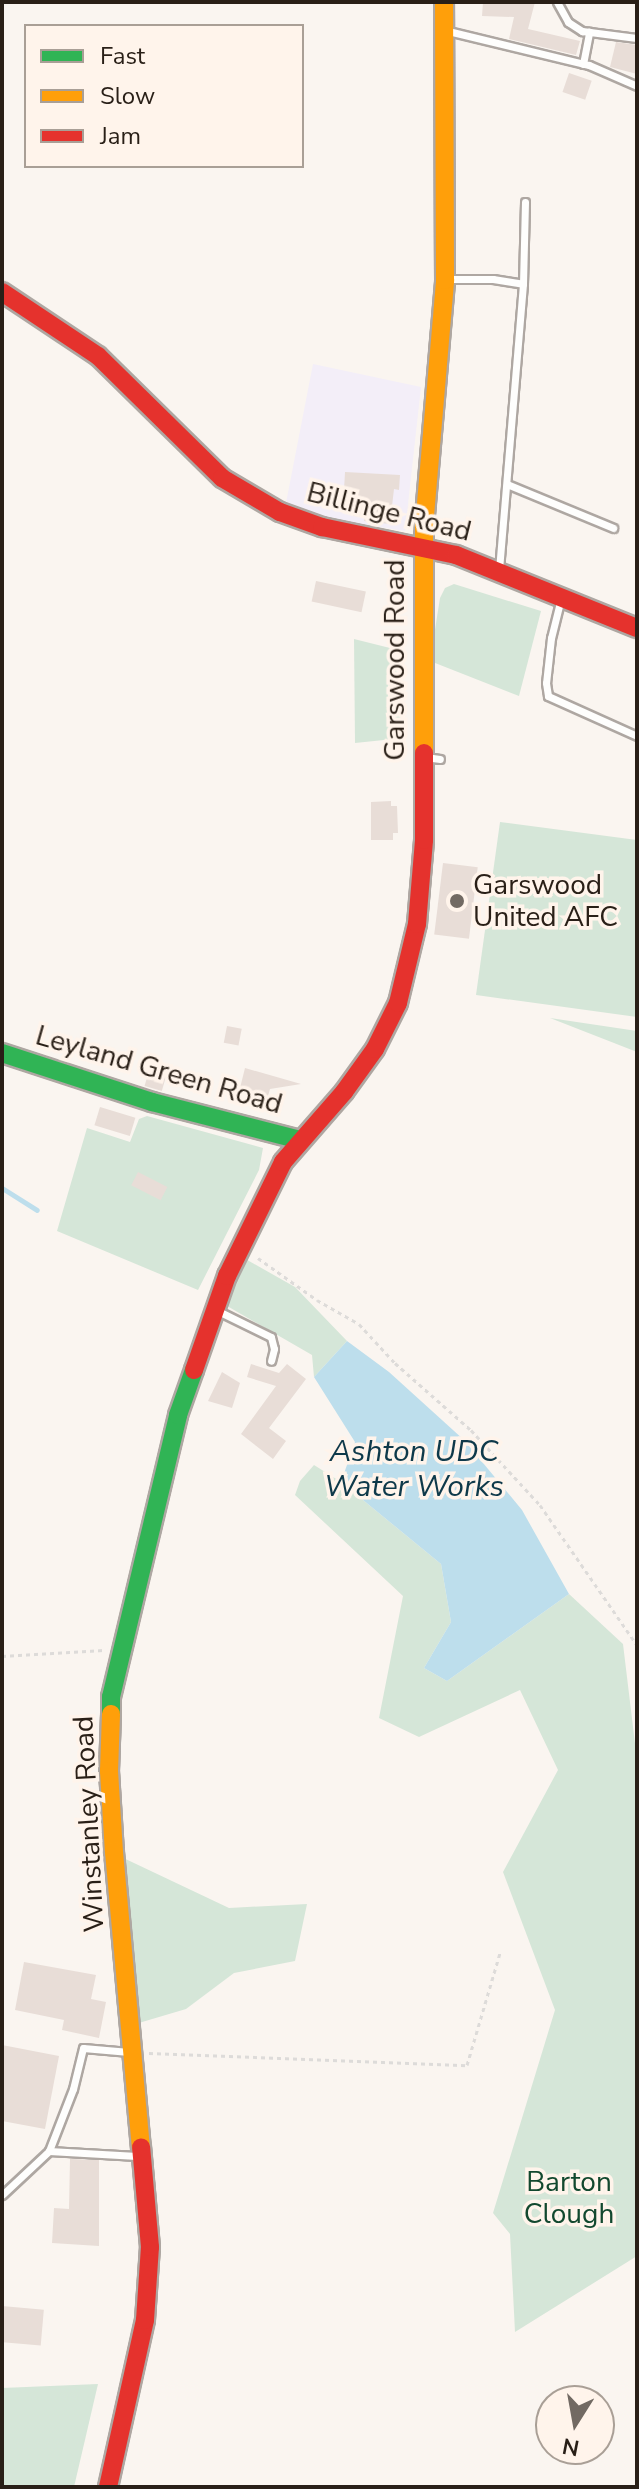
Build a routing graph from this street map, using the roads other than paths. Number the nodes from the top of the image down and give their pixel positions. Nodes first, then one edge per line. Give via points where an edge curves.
1 (444, 2) edge
2 (557, 2) edge
3 (446, 31) junction
4 (589, 32) junction
5 (637, 38) edge
6 (583, 64) junction
7 (637, 86) edge
8 (525, 202) dead end
9 (445, 280) junction
10 (523, 284) junction
11 (2, 292) edge
12 (507, 484) junction
13 (613, 528) dead end
14 (424, 547) junction
15 (499, 571) junction
16 (562, 597) junction
17 (637, 628) edge
18 (637, 736) edge
19 (2, 1053) edge
20 (300, 1140) junction
21 (214, 1309) junction
22 (271, 1361) dead end
23 (133, 2052) junction
24 (49, 2151) junction
25 (144, 2156) junction
26 (2, 2195) edge
27 (108, 2487) edge

1 - 3 street, Garswood Road
2 - 4 lane via 568,22
3 - 6 lane
3 - 9 street, Garswood Road
4 - 5 lane
4 - 6 lane
6 - 7 lane
8 - 10 lane
9 - 10 lane
9 - 14 street, Garswood Road
10 - 12 lane
11 - 14 street, Billinge Road via 98,356 196,456 254,498 307,523
12 - 13 lane
12 - 15 lane
14 - 15 street, Billinge Road
14 - 20 street, Garswood Road via 431,758 422,885 404,985 367,1060
15 - 16 street, Billinge Road
16 - 17 street, Billinge Road
16 - 18 lane via 551,638 548,696
19 - 20 street, Leyland Green Road via 152,1102
20 - 21 street, Winstanley Road via 272,1180
21 - 22 lane via 271,1337
21 - 23 street, Winstanley Road via 178,1415 111,1697 109,1771
23 - 24 lane via 83,2048
23 - 25 street, Winstanley Road
24 - 25 lane
24 - 26 lane
25 - 27 street, Winstanley Road via 149,2287

